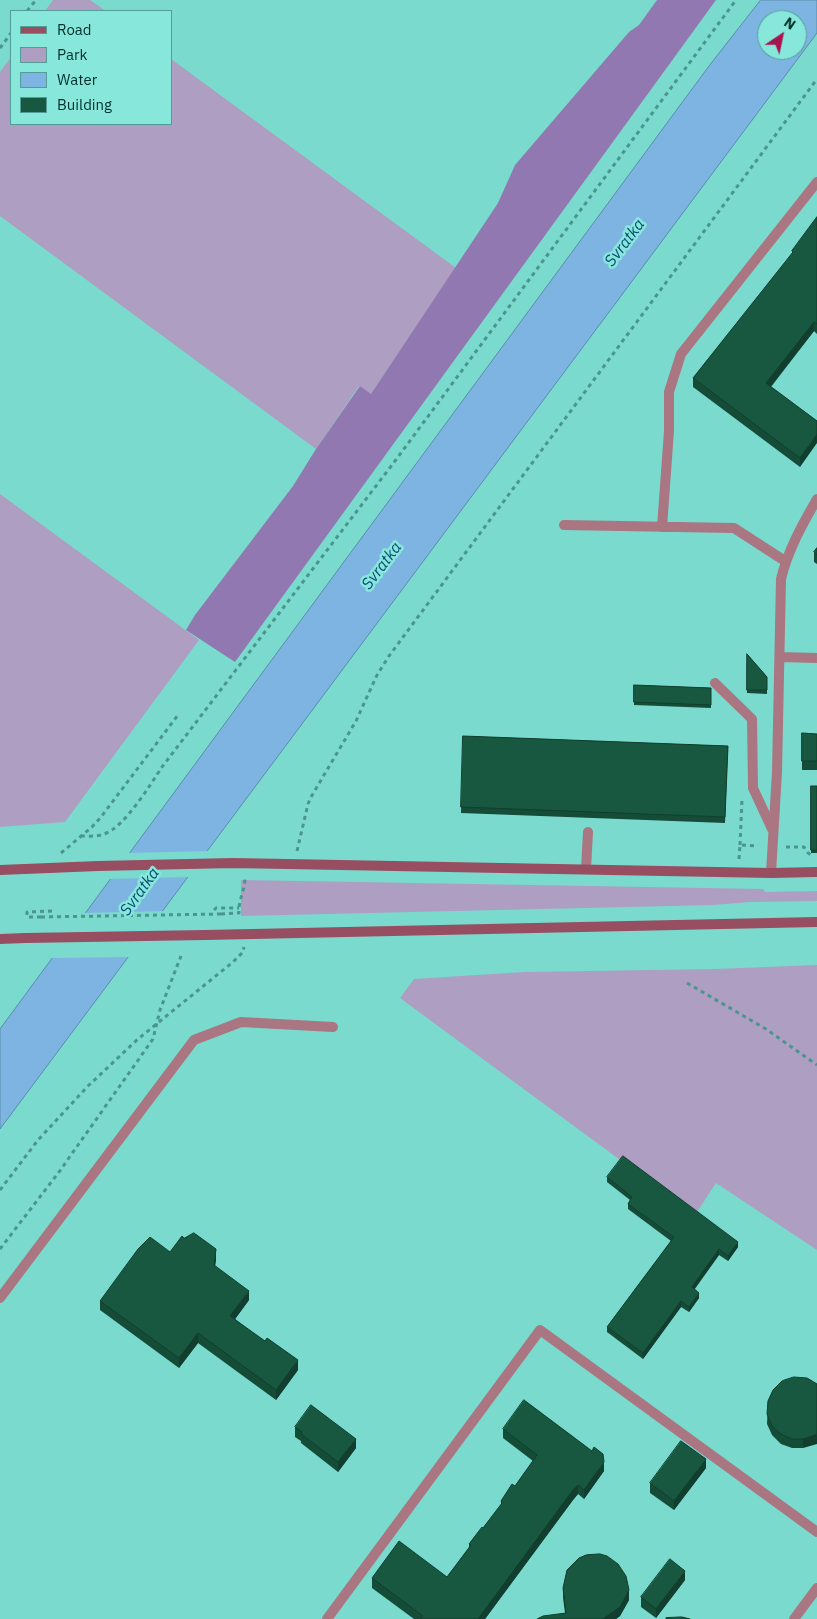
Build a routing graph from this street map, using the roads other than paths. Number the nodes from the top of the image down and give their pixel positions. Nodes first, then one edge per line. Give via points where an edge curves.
1 (817, 182) edge
2 (817, 499) edge
3 (564, 525) dead end
4 (662, 527) junction
5 (785, 561) junction
6 (780, 657) junction
7 (817, 658) edge
8 (715, 683) dead end
9 (588, 832) dead end
10 (773, 832) junction
11 (586, 869) junction
12 (0, 870) edge
13 (771, 872) junction
14 (817, 872) edge
15 (817, 922) edge
16 (0, 939) edge
17 (333, 1027) dead end
18 (0, 1298) edge
19 (817, 1532) edge
20 (817, 1588) edge
21 (328, 1619) edge
22 (794, 1619) edge

1 - 4 lane via 681,354 669,392
2 - 5 lane
3 - 4 lane
4 - 5 lane via 734,528
5 - 6 lane via 781,579
6 - 7 lane
6 - 10 lane
8 - 10 lane via 752,719 753,788
9 - 11 lane
10 - 13 lane
11 - 12 street via 233,863
11 - 13 street
13 - 14 street
15 - 16 street, bridge
17 - 18 lane via 241,1022 194,1040
19 - 21 lane via 540,1330
20 - 22 lane

